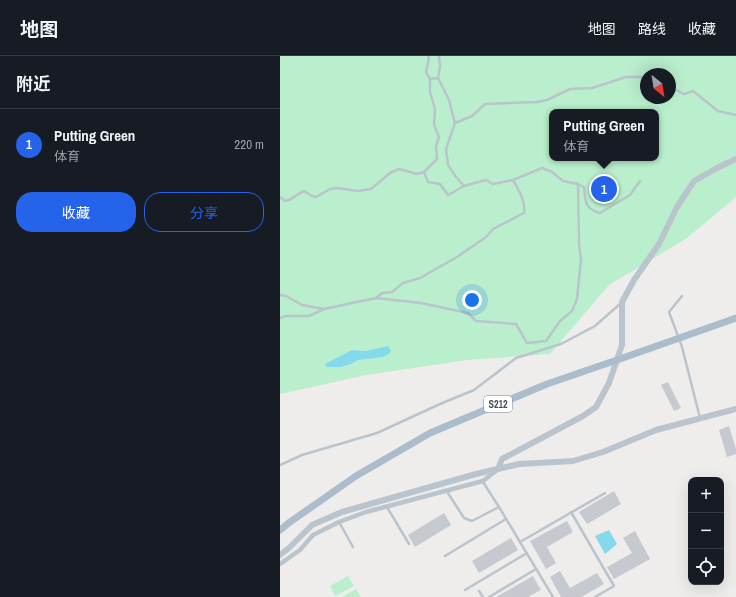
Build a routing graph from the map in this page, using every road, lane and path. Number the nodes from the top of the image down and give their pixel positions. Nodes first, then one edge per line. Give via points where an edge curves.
1 (428, 56) edge
2 (439, 56) edge
3 (640, 77) edge
4 (438, 78) junction
5 (430, 79) junction
6 (676, 90) edge
7 (736, 115) edge
8 (456, 123) junction
9 (736, 159) edge
10 (424, 172) junction
11 (513, 180) junction
12 (640, 181) dead end
13 (578, 184) junction
14 (464, 186) junction
15 (280, 197) edge
16 (280, 295) edge
17 (682, 296) dead end
18 (376, 298) junction
19 (622, 302) junction
20 (324, 309) junction
21 (280, 318) edge
22 (736, 318) edge
23 (617, 360) junction
24 (736, 409) edge
25 (701, 418) junction
26 (280, 465) edge
27 (498, 469) junction
28 (483, 481) junction
29 (446, 490) junction
30 (605, 493) dead end
31 (387, 506) junction
32 (499, 507) junction
33 (571, 512) junction
34 (506, 519) junction
35 (339, 522) junction
36 (280, 530) edge
37 (520, 542) junction
38 (408, 544) dead end
39 (353, 547) dead end
40 (527, 553) junction
41 (280, 555) edge
42 (445, 556) dead end
43 (280, 564) edge
44 (536, 569) junction
45 (465, 590) dead end
46 (479, 591) dead end
47 (483, 597) edge
48 (489, 597) edge
49 (553, 597) edge
50 (595, 597) edge

1 - 5 lane via 426,72
2 - 4 lane
3 - 8 lane via 626,77 592,88 570,89 537,102 485,104 472,116
4 - 5 lane
4 - 8 lane via 449,100
5 - 10 lane via 430,92 435,109 434,125 439,137 436,146 437,159
6 - 7 lane via 684,94 693,91 718,111
8 - 14 lane via 446,149 448,165
9 - 19 street via 694,181 677,207 659,244
10 - 14 lane via 428,182 440,184 448,195
10 - 15 lane via 417,174 399,169 371,189 358,191 337,188 316,196 304,191 285,201
11 - 13 lane via 542,168 564,181
11 - 14 lane via 493,184 486,180
11 - 18 lane via 521,194 524,213 493,229 486,237 457,257 420,278 403,283 392,292 382,293
12 - 13 lane via 630,195 600,213 592,210 587,204 584,187
13 - 18 lane via 581,260 577,299 572,311 560,321 546,341 527,343 516,324 476,321 468,313 421,303
16 - 20 lane via 302,305
17 - 25 lane via 669,312 682,347
18 - 20 lane
19 - 23 street via 622,345
19 - 26 lane via 595,326 561,344 516,358 474,390 377,433
20 - 21 lane via 309,316
22 - 23 main road, S212
23 - 27 street via 609,383 596,407 584,416 502,459
23 - 36 main road, S212 via 546,384 430,433 356,476
24 - 25 street
25 - 27 street via 656,430 603,452 573,461 519,464
27 - 28 street
27 - 41 street via 342,512 312,525
28 - 29 street
28 - 32 lane
29 - 31 street
29 - 32 lane via 464,518 472,521
30 - 33 lane
31 - 35 street
31 - 38 lane
32 - 34 lane
33 - 37 lane
33 - 50 lane via 614,586
34 - 37 lane
34 - 42 lane
35 - 39 lane
35 - 43 street via 314,535 300,550
37 - 40 lane
40 - 44 lane
40 - 45 lane
44 - 48 lane
44 - 49 lane
46 - 47 lane

